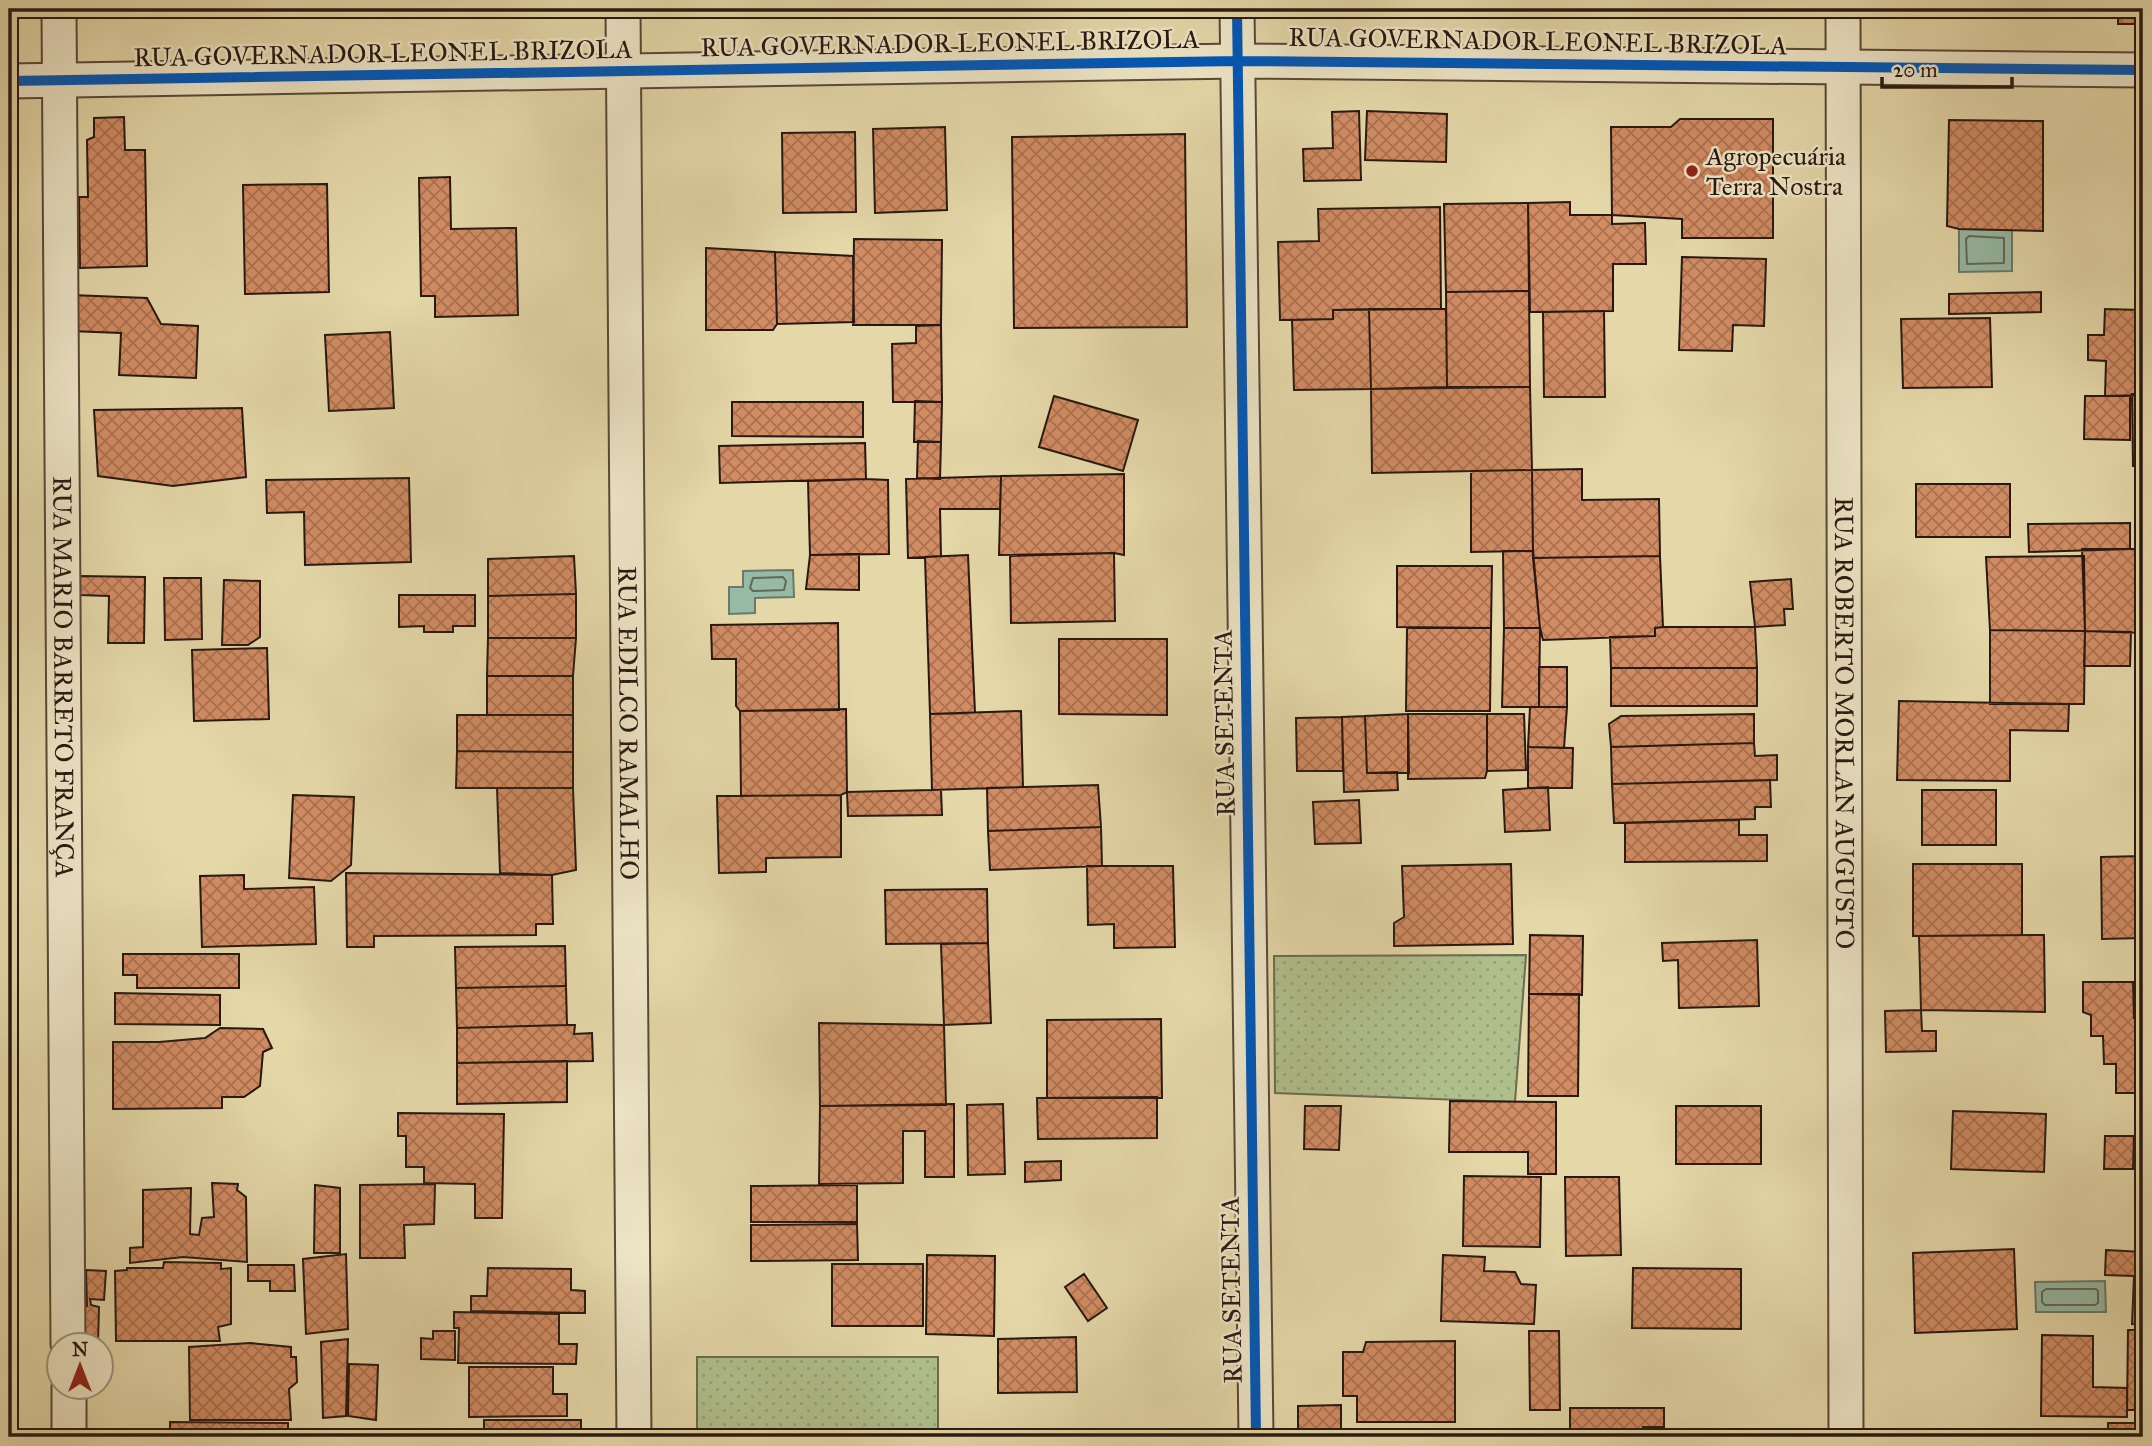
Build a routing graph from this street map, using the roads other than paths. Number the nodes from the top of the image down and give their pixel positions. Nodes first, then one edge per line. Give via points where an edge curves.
1 (59, 9) edge
2 (623, 9) edge
3 (1237, 9) edge
4 (1843, 9) edge
5 (1238, 61) junction
6 (1843, 67) junction
7 (2143, 69) edge
8 (623, 71) junction
9 (9, 81) edge
10 (60, 81) junction
11 (68, 1330) edge
12 (69, 1400) edge
13 (69, 1437) edge
14 (634, 1437) edge
15 (1256, 1437) edge
16 (1846, 1437) edge

1 - 10 street, RUA MARIO BARRETO FRANÇA
2 - 8 street, RUA EDILCO RAMALHO
3 - 5 street, RUA SETENTA
4 - 6 street, RUA ROBERTO MORLAN AUGUSTO
5 - 6 street, RUA GOVERNADOR LEONEL BRIZOLA
5 - 8 street, RUA GOVERNADOR LEONEL BRIZOLA
5 - 15 street, RUA SETENTA
6 - 7 street, RUA GOVERNADOR LEONEL BRIZOLA
6 - 16 street, RUA ROBERTO MORLAN AUGUSTO
8 - 10 street, RUA GOVERNADOR LEONEL BRIZOLA
8 - 14 street, RUA EDILCO RAMALHO
9 - 10 street, RUA GOVERNADOR LEONEL BRIZOLA
10 - 11 street, RUA MARIO BARRETO FRANÇA
12 - 13 street

